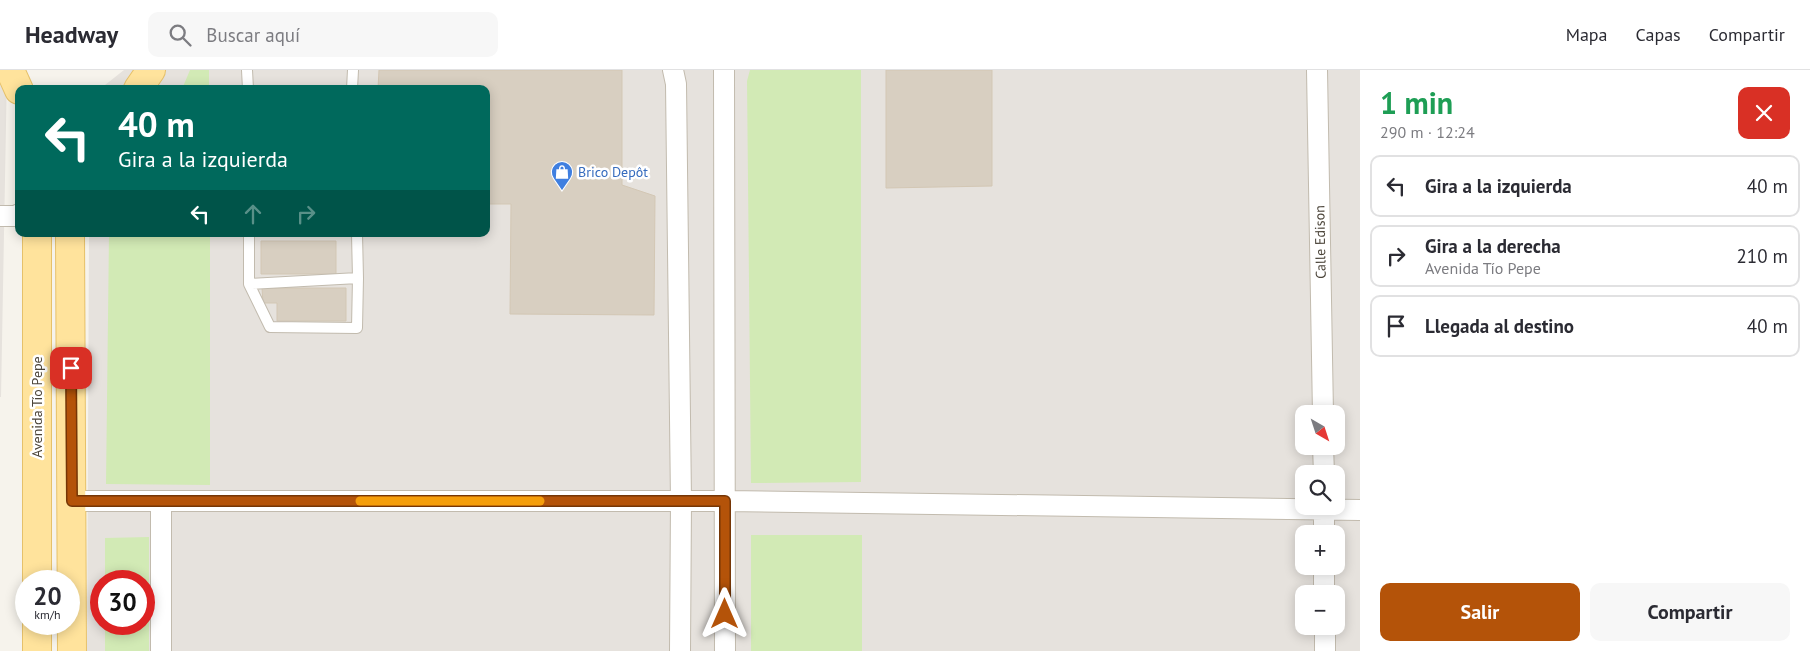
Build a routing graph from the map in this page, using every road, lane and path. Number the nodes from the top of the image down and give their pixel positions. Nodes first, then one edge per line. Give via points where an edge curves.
1 (10, 70) edge
2 (151, 70) edge
3 (247, 70) edge
4 (353, 70) edge
5 (673, 70) edge
6 (724, 70) edge
7 (1317, 70) edge
8 (17, 85) edge
9 (141, 85) edge
10 (248, 85) edge
11 (352, 85) edge
12 (70, 237) edge
13 (249, 237) edge
14 (356, 237) edge
15 (35, 240) edge
16 (358, 278) junction
17 (249, 284) junction
18 (1323, 405) edge
19 (72, 501) junction
20 (161, 501) junction
21 (681, 501) junction
22 (725, 501) junction
23 (1295, 508) edge
24 (1345, 509) edge
25 (1360, 510) edge
26 (37, 570) edge
27 (37, 635) edge
28 (1324, 635) edge
29 (37, 651) edge
30 (72, 651) edge
31 (161, 651) edge
32 (680, 651) edge
33 (725, 651) edge
34 (1325, 651) edge

1 - 8 main road
2 - 9 main road
3 - 10 lane
4 - 11 lane
5 - 21 street via 676,84
6 - 22 street
7 - 18 street, Calle Edison
12 - 19 main road
13 - 17 lane
14 - 16 lane
15 - 26 main road, Avenida Tío Pepe
16 - 17 lane
16 - 17 lane via 357,328 270,327
19 - 20 street
19 - 30 main road
20 - 21 street
20 - 31 street
21 - 22 street
21 - 32 street
22 - 23 street
22 - 33 street
24 - 25 street
27 - 29 main road
28 - 34 street

